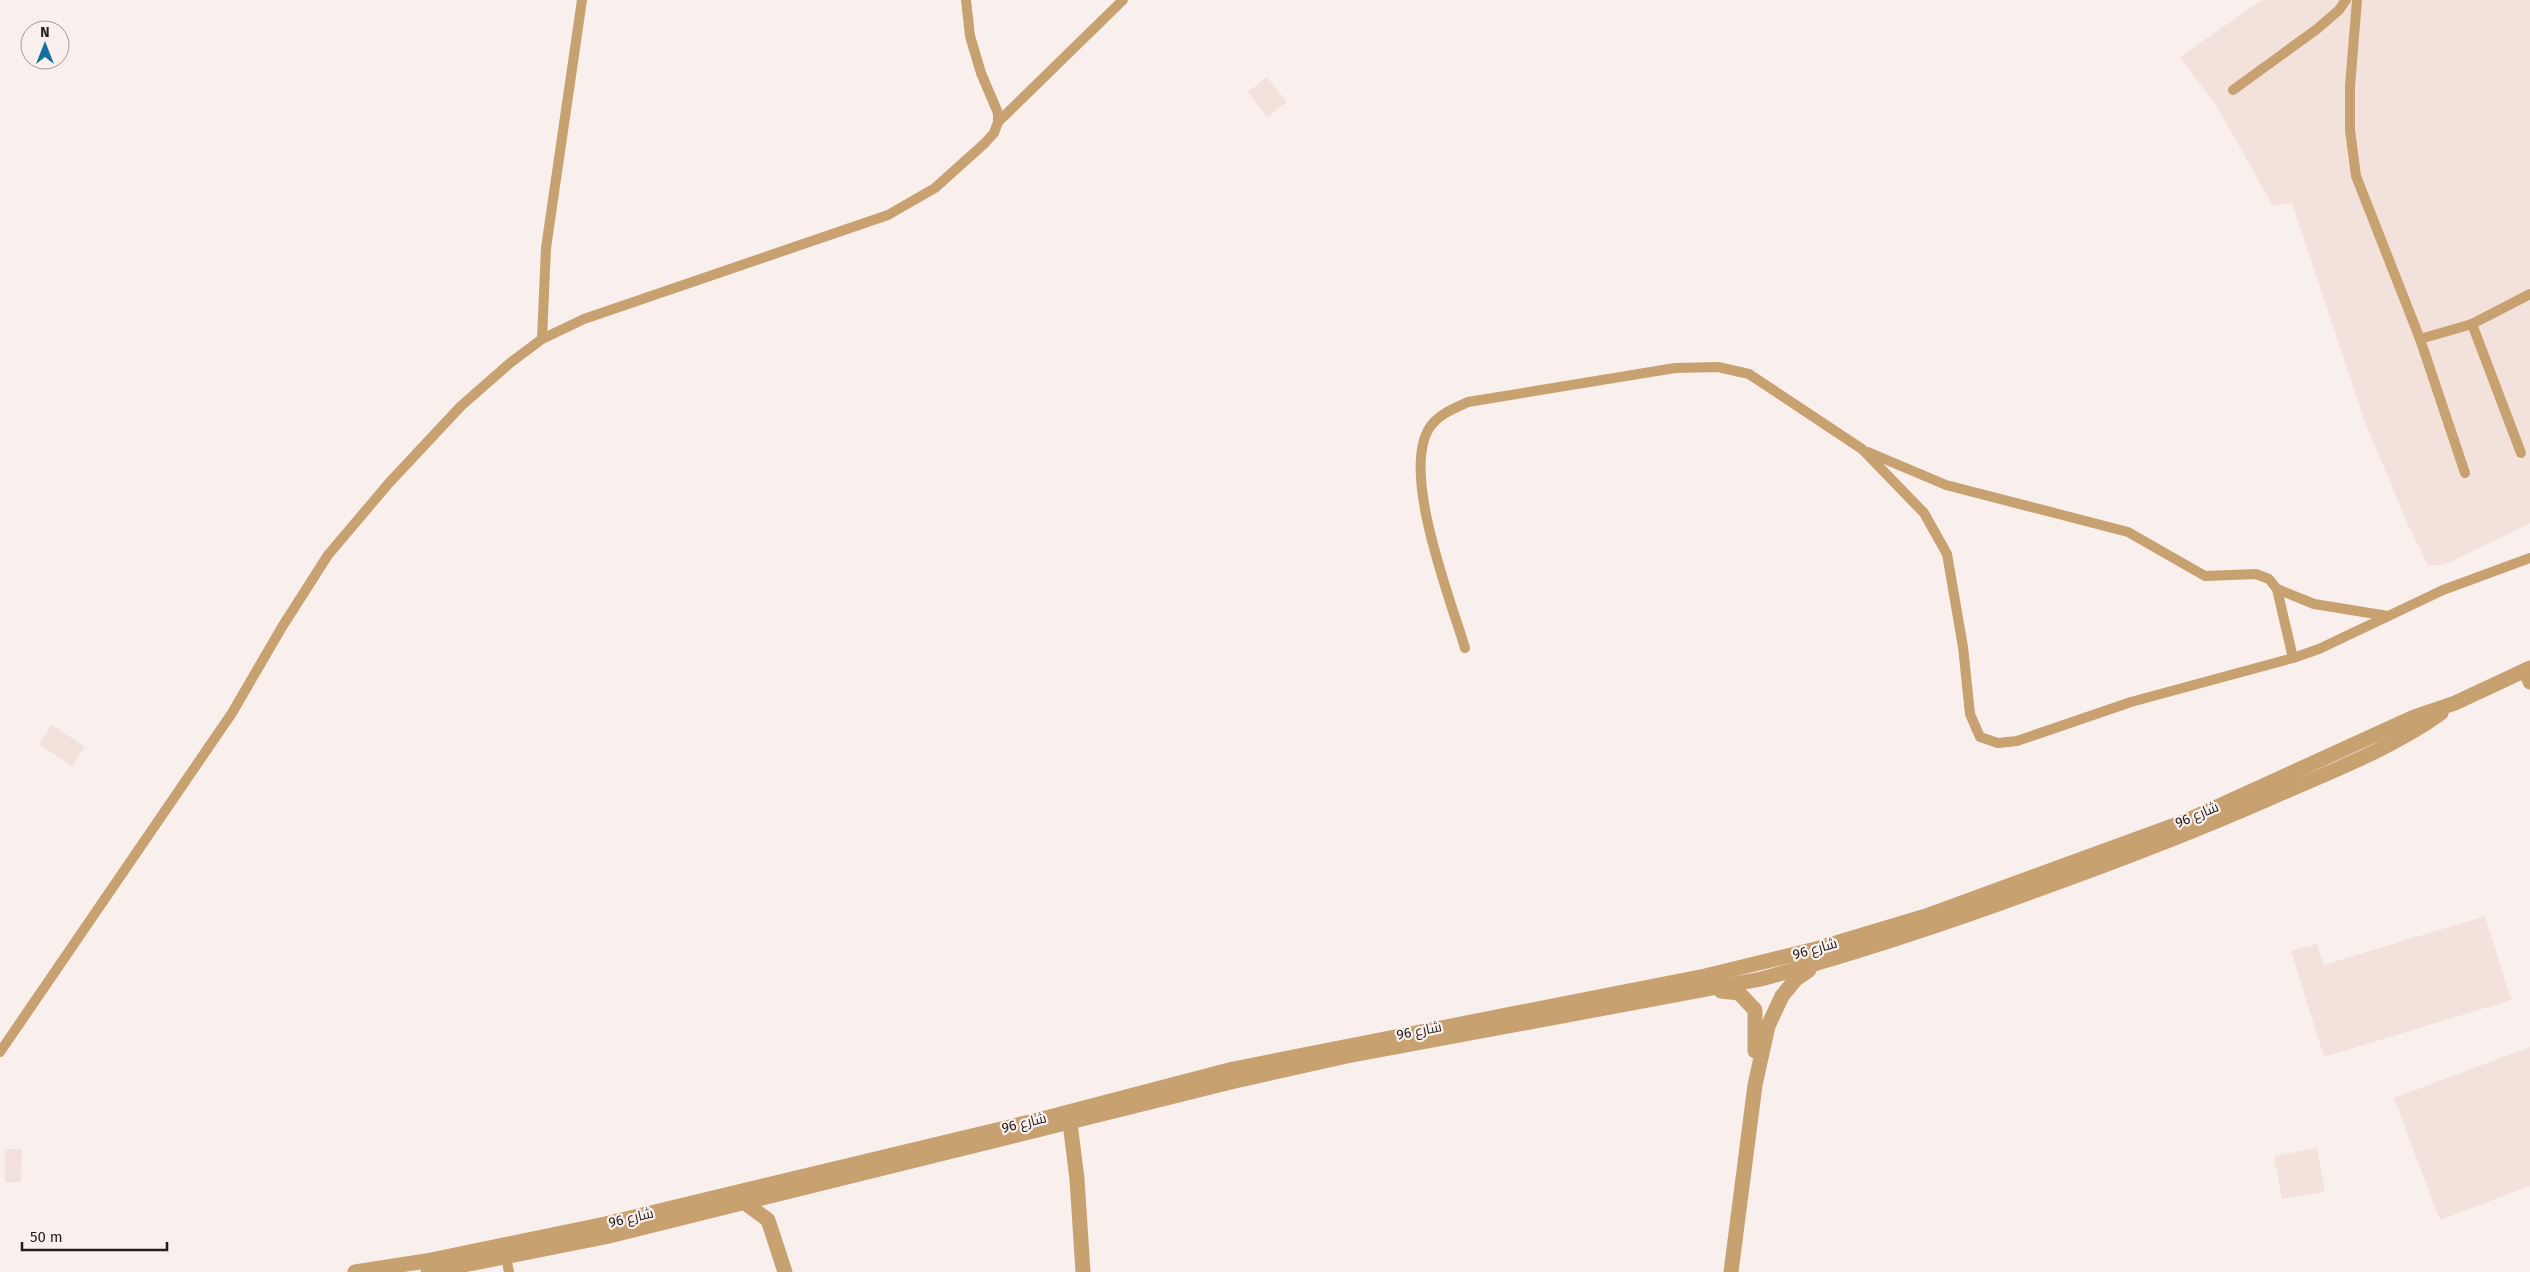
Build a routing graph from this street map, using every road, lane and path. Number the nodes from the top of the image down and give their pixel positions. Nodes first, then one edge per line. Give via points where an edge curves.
1 (582, 0) edge
2 (966, 0) edge
3 (1123, 0) edge
4 (2346, 0) edge
5 (2357, 0) edge
6 (2233, 90) dead end
7 (998, 122) junction
8 (2530, 294) edge
9 (2472, 324) junction
10 (542, 339) junction
11 (2420, 339) junction
12 (1862, 449) junction
13 (2522, 453) dead end
14 (2465, 473) dead end
15 (2530, 558) edge
16 (2277, 589) junction
17 (2388, 616) junction
18 (1465, 648) dead end
19 (2293, 658) junction
20 (2529, 674) edge
21 (2455, 703) junction
22 (1821, 963) junction
23 (1709, 989) junction
24 (0, 1052) edge
25 (1754, 1085) junction
26 (1070, 1123) junction
27 (745, 1203) junction
28 (506, 1257) junction
29 (355, 1272) edge
30 (428, 1272) edge
31 (509, 1272) edge
32 (785, 1272) edge
33 (1083, 1272) edge
34 (1731, 1272) edge

1 - 10 lane via 546,248
2 - 7 lane via 970,36 998,113
3 - 7 lane
4 - 6 lane via 2317,29
5 - 11 lane via 2350,86 2350,130 2356,176
7 - 10 lane via 985,143 935,188 888,215 584,319
8 - 9 lane
9 - 11 lane
9 - 13 lane
10 - 24 lane via 461,406 328,555 232,713
11 - 14 lane
12 - 16 lane via 1946,485 2128,532 2205,576 2256,574 2269,579
12 - 18 lane via 1749,374 1718,367 1675,368 1624,375 1468,402 1443,414 1430,427 1420,458 1420,485
12 - 19 lane via 1924,513 1947,554 1963,647 1970,714 1980,737 1998,743 2017,741 2131,702
15 - 17 lane via 2443,590
16 - 17 lane via 2314,604
16 - 19 lane
17 - 19 lane
20 - 21 street, شارع 96
21 - 22 street, شارع 96 via 2423,727 2192,833 1930,929
21 - 29 street, شارع 96 via 2414,717 2186,821 1926,916 1816,949 1705,976 1233,1069 1034,1121 606,1224 426,1261
22 - 23 street, شارع 96
22 - 25 street via 1796,979 1782,996 1768,1026
23 - 25 street via 1739,993 1754,1010
23 - 26 street, شارع 96 via 1347,1056
25 - 34 street
26 - 27 street, شارع 96
26 - 33 street via 1079,1195
27 - 28 street, شارع 96 via 606,1237
27 - 32 street via 768,1220
28 - 30 street, شارع 96
28 - 31 lane

